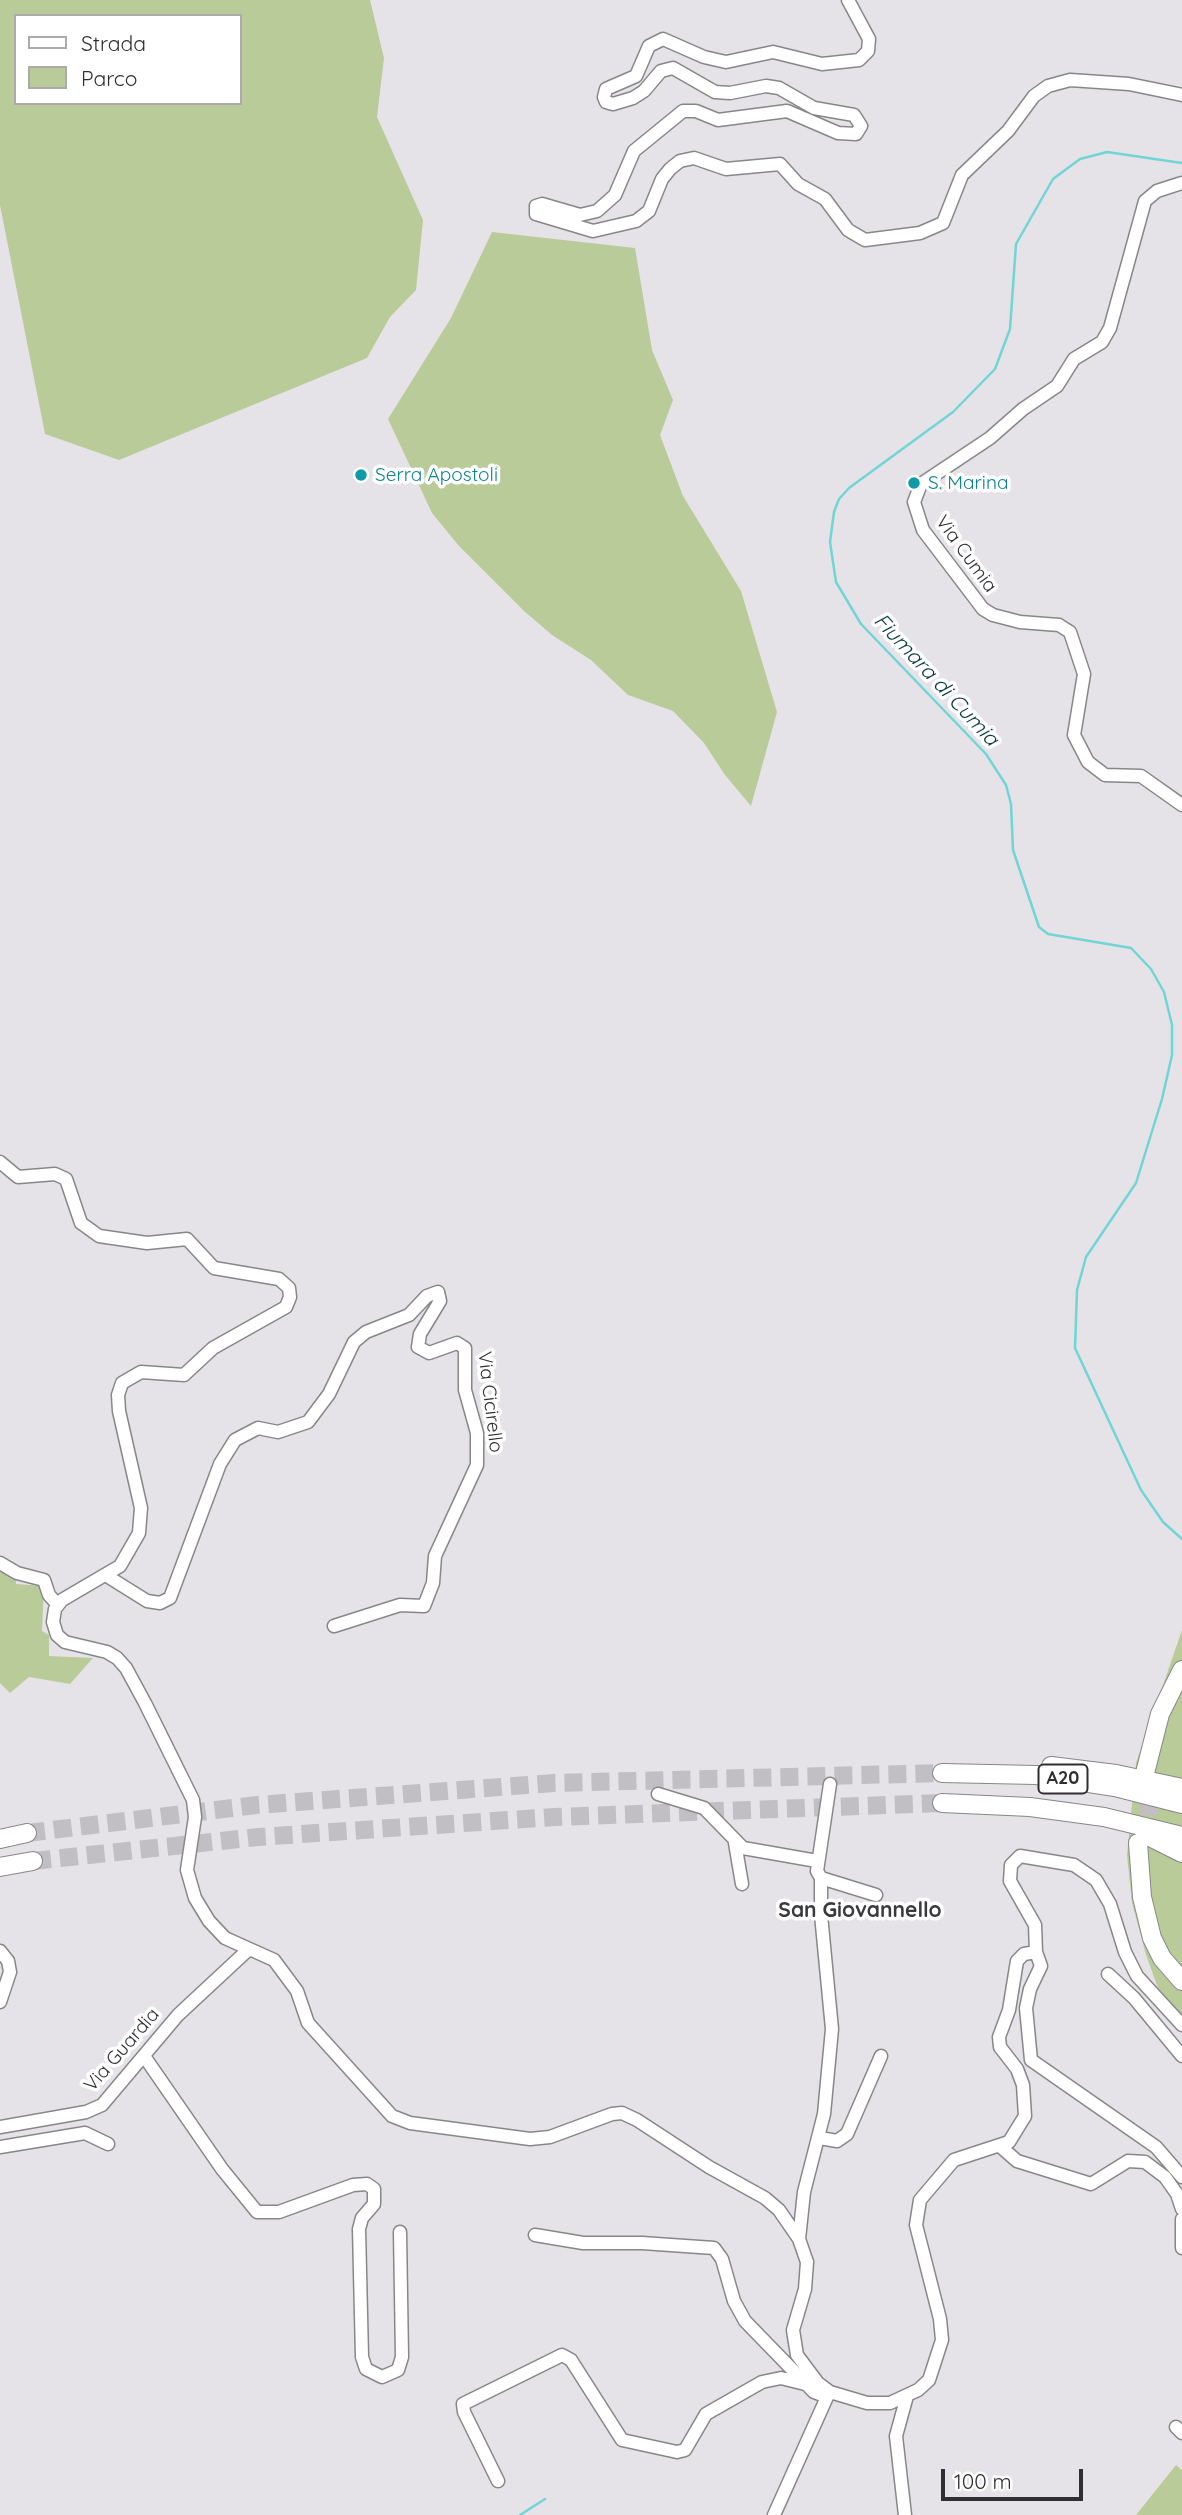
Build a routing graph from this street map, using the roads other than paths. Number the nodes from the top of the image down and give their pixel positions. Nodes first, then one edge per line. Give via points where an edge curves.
1 (848, 0) edge
2 (1182, 95) edge
3 (1182, 183) edge
4 (1182, 805) edge
5 (0, 1162) edge
6 (0, 1563) edge
7 (107, 1576) junction
8 (58, 1605) junction
9 (334, 1626) dead end
10 (1182, 1671) edge
11 (1182, 1682) edge
12 (830, 1784) dead end
13 (1182, 1788) edge
14 (658, 1794) dead end
15 (942, 1803) tunnel mouth
16 (1182, 1804) edge
17 (1104, 1816) junction
18 (27, 1833) tunnel mouth
19 (1182, 1836) edge
20 (0, 1837) edge
21 (735, 1843) junction
22 (1182, 1853) edge
23 (33, 1861) tunnel mouth
24 (817, 1861) junction
25 (1, 1867) edge
26 (821, 1878) junction
27 (742, 1884) dead end
28 (876, 1895) dead end
29 (248, 1949) junction
30 (0, 1951) edge
31 (1036, 1952) junction
32 (1182, 1972) edge
33 (1108, 1974) dead end
34 (1182, 1981) edge
35 (0, 2002) edge
36 (1182, 2025) edge
37 (144, 2056) junction
38 (881, 2056) dead end
39 (1182, 2056) edge
40 (93, 2110) junction
41 (0, 2127) edge
42 (85, 2133) junction
43 (820, 2138) junction
44 (108, 2144) dead end
45 (0, 2147) edge
46 (1001, 2147) junction
47 (1182, 2177) edge
48 (1182, 2209) edge
49 (1182, 2219) edge
50 (400, 2232) dead end
51 (535, 2235) dead end
52 (800, 2239) junction
53 (1182, 2248) edge
54 (805, 2385) junction
55 (828, 2394) junction
56 (907, 2396) junction
57 (498, 2480) dead end
58 (774, 2515) edge
59 (905, 2515) edge

1 - 2 street via 869,39 868,51 859,60 822,64 773,52 726,62 663,39 649,46 636,76 606,89 604,97 613,104 632,98 661,71 673,68 715,92 774,87 814,108 854,115 860,121 860,131 848,135 787,111 718,120 683,111 634,151 615,195 597,211 580,215 542,204 535,212 542,218 593,231 636,221 649,211 670,169 694,158 726,169 780,164 802,186 825,199 848,230 865,240 920,233 943,223 962,175 1048,86 1060,81 1129,84
3 - 4 street, Via Cumia via 1157,191 1145,201 1110,328 1102,342 1074,359 1057,386 926,480 915,492 914,502 923,530 983,609 1020,622 1059,625 1070,632 1083,674 1074,735 1088,762 1105,775 1141,776
5 - 7 street via 18,1177 55,1174 66,1179 81,1223 99,1236 147,1243 187,1238 214,1268 279,1279 290,1292 289,1303 281,1311 213,1348 184,1375 141,1372 122,1383 119,1411 141,1525 130,1555
6 - 8 street via 44,1580
7 - 8 street
7 - 9 street, Via Cicirello via 147,1601 160,1603 170,1598 220,1464 235,1440 258,1429 278,1432 308,1423 330,1394 354,1342 366,1332 409,1315 427,1296 438,1292 440,1301 420,1334 418,1347 429,1353 457,1343 465,1348 465,1390 478,1441 477,1465 435,1556 433,1583 424,1606 400,1605
8 - 29 street via 53,1622 60,1639 111,1654 131,1678 193,1800 187,1870 195,1898 219,1933
10 - 11 highway via 1160,1714 1149,1774
12 - 24 street
13 - 16 highway, A20 via 1037,1765 978,1765 942,1773 1036,1775 1115,1787
14 - 21 street via 704,1808
15 - 17 highway, A20
17 - 19 highway, A20
17 - 22 highway
18 - 20 highway
21 - 24 street via 751,1851
21 - 27 street
23 - 25 highway
24 - 26 street
26 - 28 street
26 - 43 street via 832,2029
29 - 37 street, Via Guardia via 178,2015
29 - 52 street via 278,1964 297,1991 308,2023 398,2120 530,2139 550,2137 612,2114 627,2115 765,2197
30 - 35 street via 10,1972
31 - 36 street via 1035,1924 1010,1881 1011,1865 1020,1856 1074,1866 1097,1880 1137,1976
31 - 46 street via 1017,1961 1009,2010 999,2037 1000,2047 1021,2077 1027,2105 1017,2133
31 - 47 street via 1040,1971 1026,2008 1031,2060 1156,2147
32 - 34 highway via 1158,1936 1142,1844 1142,1897 1152,1938
33 - 39 street
37 - 40 street, Via Guardia via 107,2101
37 - 50 street via 257,2212 279,2212 353,2185 367,2184 374,2189 374,2204 359,2229 362,2357 366,2369 382,2378 393,2375 401,2365
38 - 43 street via 847,2134 836,2141
40 - 41 street, Via Guardia
40 - 42 street
42 - 44 street
42 - 45 street
43 - 52 street via 804,2192
46 - 48 street via 1017,2161 1091,2183 1128,2161 1145,2162 1165,2177
46 - 56 street via 954,2160 918,2205 916,2225 942,2340 929,2380
49 - 53 street
51 - 54 street via 583,2243 714,2248 740,2315
52 - 55 street via 807,2277 793,2330 794,2349
54 - 55 street
54 - 57 street via 781,2378 762,2382 706,2414 685,2450 677,2452 622,2440 571,2360 562,2354 463,2404
55 - 56 street via 875,2405
55 - 58 street
56 - 59 street via 896,2436

